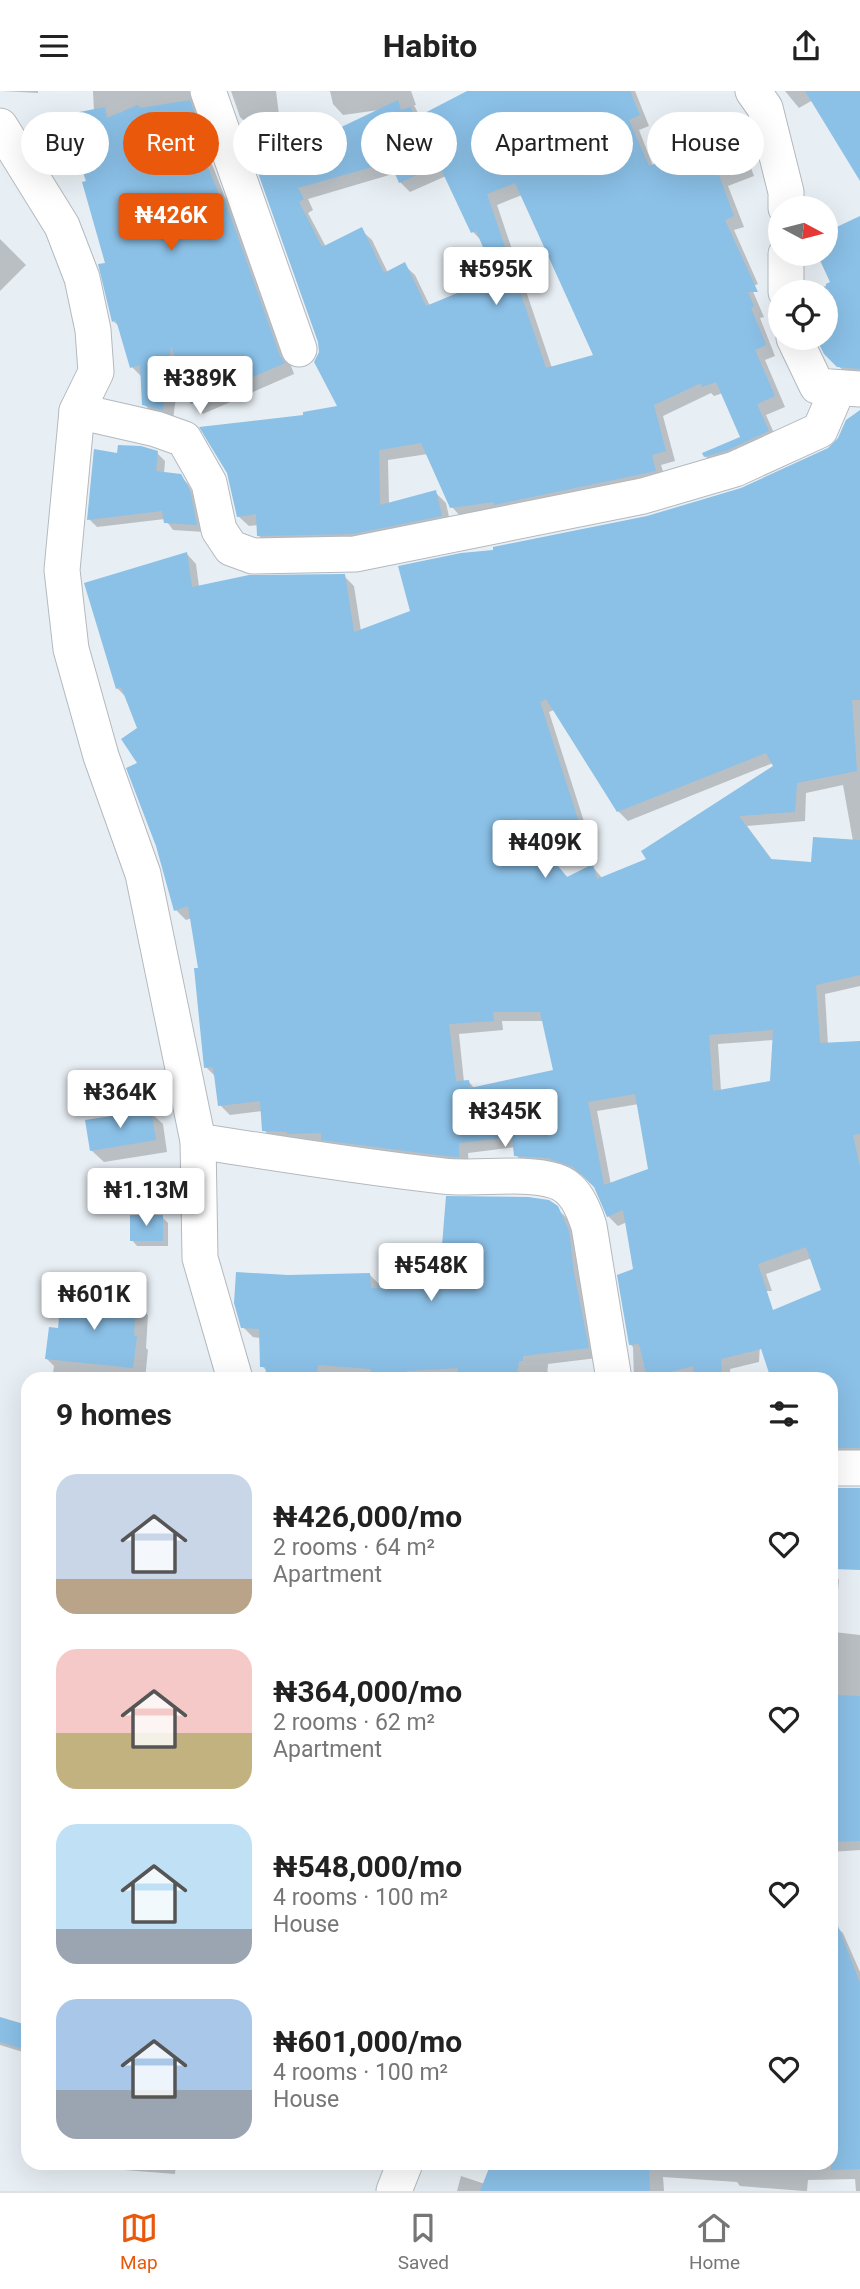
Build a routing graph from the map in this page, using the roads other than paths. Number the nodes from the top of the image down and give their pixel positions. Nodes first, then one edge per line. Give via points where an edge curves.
1 (208, 91) edge
2 (753, 91) edge
3 (0, 126) edge
4 (786, 196) edge
5 (299, 349) dead end
6 (800, 350) edge
7 (849, 388) edge
8 (77, 411) junction
9 (198, 1141) junction
10 (233, 1372) edge
11 (613, 1372) edge
12 (838, 1468) edge
13 (860, 1468) edge
14 (402, 2170) edge
15 (394, 2191) edge

1 - 5 street
2 - 4 street via 765,108
3 - 8 street via 62,226 82,278 96,372
6 - 7 street via 817,386
7 - 8 street via 820,430 736,469 643,496 355,554 253,556 231,548 219,530 209,483 184,439
8 - 9 street via 62,570 71,649 101,757 143,874
9 - 10 street via 200,1258
9 - 11 street via 446,1176 557,1181 572,1191 589,1226
12 - 13 street
14 - 15 street

